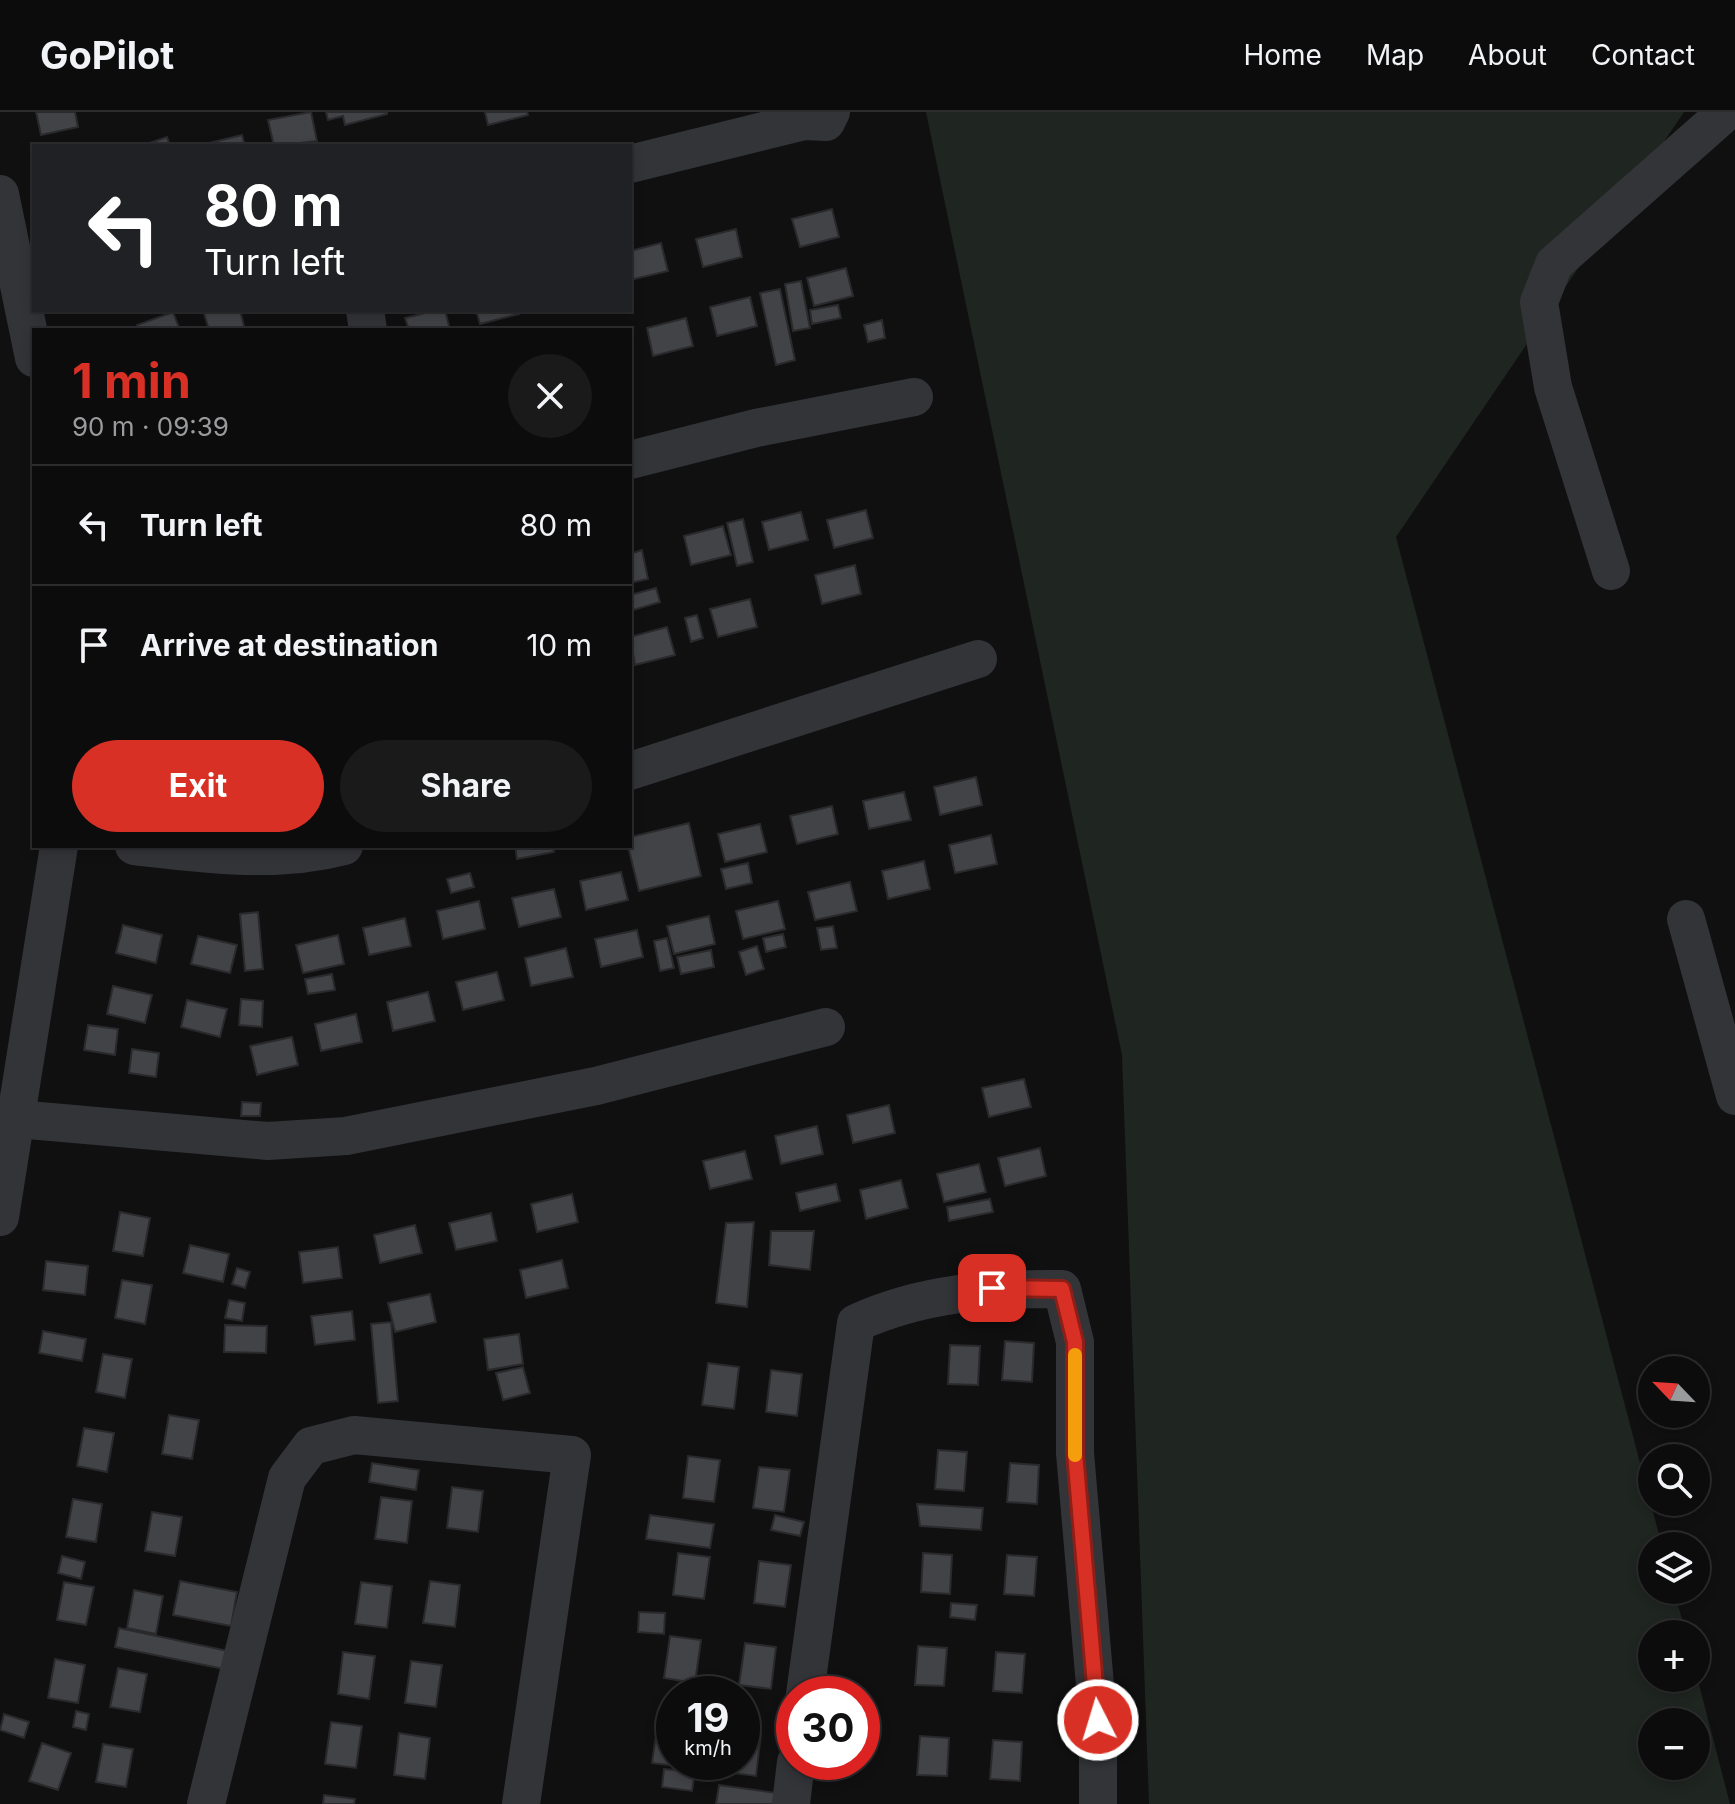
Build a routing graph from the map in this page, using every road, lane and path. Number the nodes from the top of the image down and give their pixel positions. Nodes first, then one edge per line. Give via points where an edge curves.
1 (831, 112) edge
2 (1726, 112) edge
3 (1735, 149) edge
4 (632, 164) edge
5 (0, 194) edge
6 (32, 312) edge
7 (914, 397) dead end
8 (632, 459) edge
9 (1611, 571) dead end
10 (978, 659) dead end
11 (632, 770) edge
12 (59, 848) edge
13 (155, 848) edge
14 (336, 848) edge
15 (1686, 919) dead end
16 (826, 1027) dead end
17 (1735, 1096) edge
18 (17, 1119) junction
19 (0, 1217) edge
20 (807, 1676) edge
21 (794, 1780) edge
22 (206, 1804) edge
23 (521, 1804) edge
24 (791, 1804) edge
25 (1098, 1804) edge

1 - 4 street via 826,122 804,121
2 - 3 street
2 - 9 street via 1554,264 1539,302 1553,387
5 - 6 street
7 - 8 street
10 - 11 street
12 - 18 street
13 - 14 street via 237,856 308,855
15 - 17 street
16 - 18 street via 596,1086 346,1136 268,1141
18 - 19 street
20 - 25 street via 856,1323 909,1303 992,1288 1062,1289 1075,1342 1075,1453 1098,1720
21 - 24 street
22 - 23 street via 287,1478 311,1446 354,1435 572,1455

